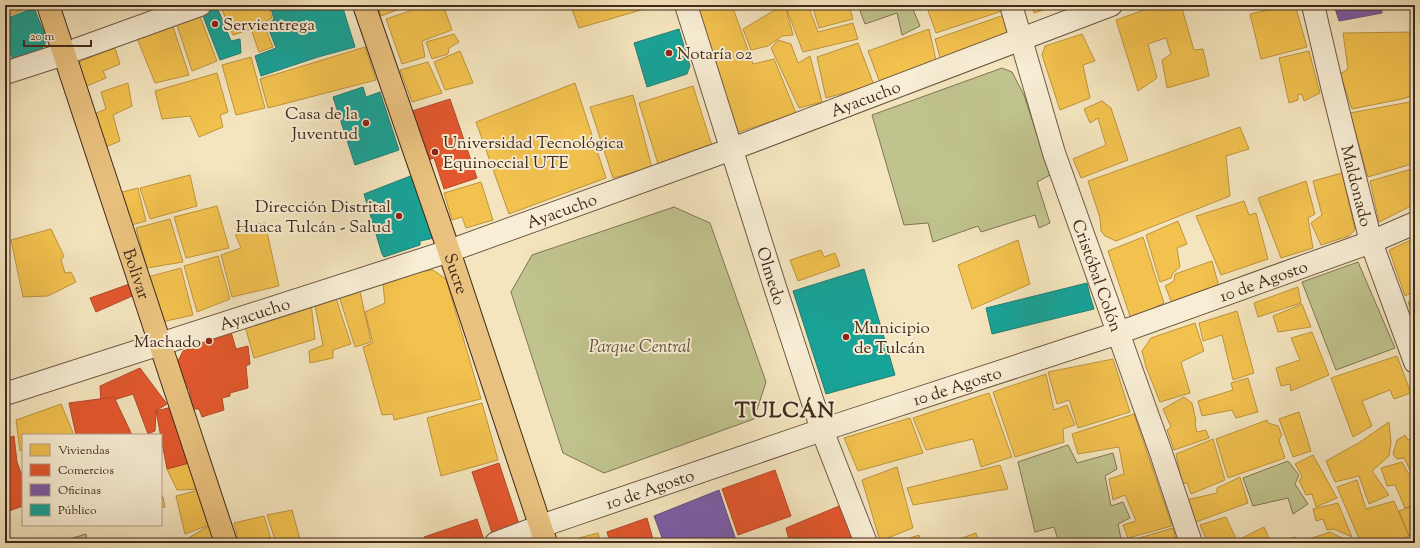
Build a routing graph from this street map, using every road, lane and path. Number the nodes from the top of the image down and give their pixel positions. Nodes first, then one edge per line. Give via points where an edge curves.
1 (48, 5) edge
2 (200, 5) edge
3 (364, 5) edge
4 (686, 5) edge
5 (1011, 5) edge
6 (1111, 5) edge
7 (1313, 5) edge
8 (1022, 40) junction
9 (64, 54) junction
10 (5, 73) edge
11 (732, 149) junction
12 (1415, 223) edge
13 (1371, 242) junction
14 (449, 251) junction
15 (1118, 334) junction
16 (161, 344) junction
17 (1415, 362) edge
18 (5, 394) edge
19 (822, 430) junction
20 (544, 535) edge
21 (226, 543) edge
22 (496, 543) edge
23 (866, 543) edge
24 (1191, 543) edge

1 - 9 main road, Bolivar
2 - 9 street
3 - 14 main road, Sucre
4 - 11 street, Olmedo
5 - 8 street, Cristóbal Colón
6 - 8 street, Ayacucho
7 - 13 street, Maldonado
8 - 11 street, Ayacucho
8 - 15 street, Cristóbal Colón via 1054,153
9 - 10 street
9 - 16 main road, Bolivar
11 - 14 street, Ayacucho
11 - 19 street, Olmedo
12 - 13 street, 10 de Agosto
13 - 15 street, 10 de Agosto
13 - 17 street, Maldonado
14 - 16 street, Ayacucho
14 - 20 main road, Sucre
15 - 19 street, 10 de Agosto
15 - 24 street, Cristóbal Colón
16 - 18 street, Ayacucho
16 - 21 main road, Bolivar
19 - 20 street, 10 de Agosto
19 - 23 street, Olmedo
20 - 22 street, 10 de Agosto

